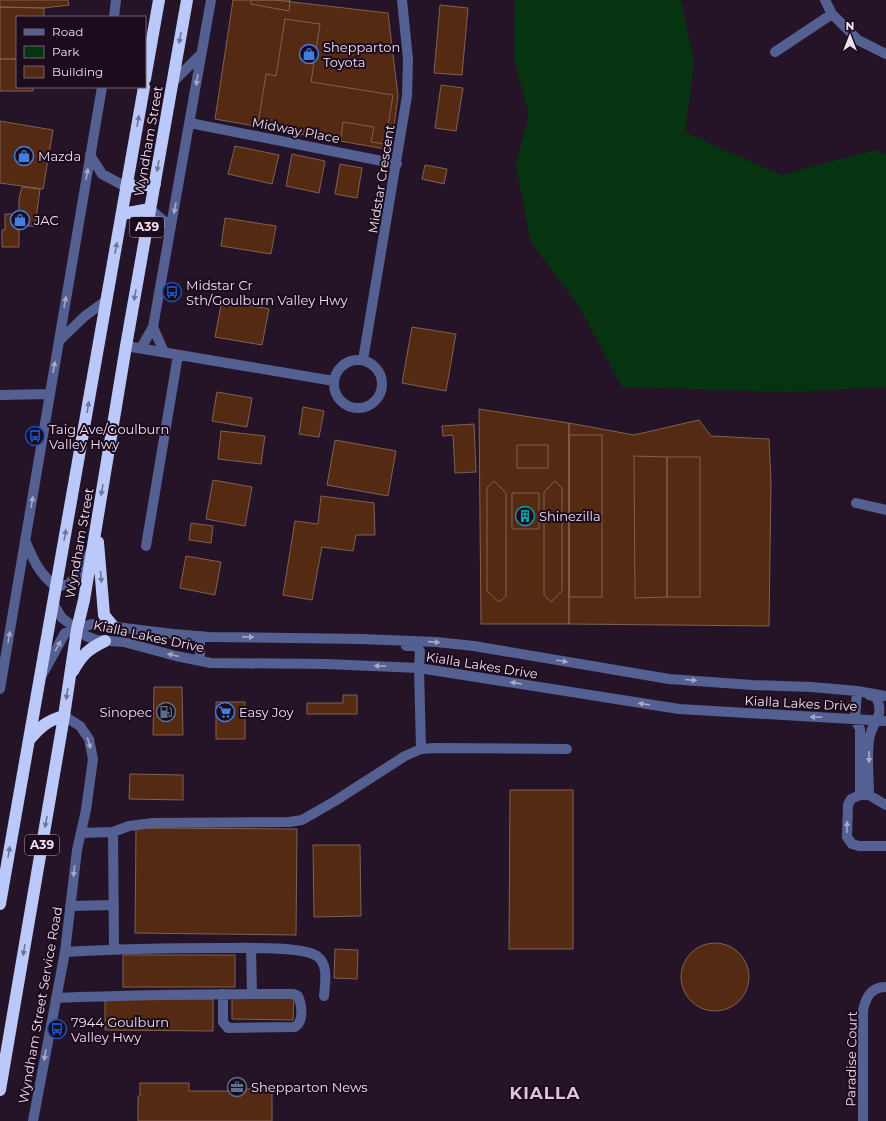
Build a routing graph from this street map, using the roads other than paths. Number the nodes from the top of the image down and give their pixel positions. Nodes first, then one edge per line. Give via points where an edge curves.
1 (116, 0) edge
2 (159, 0) edge
3 (187, 0) edge
4 (211, 0) edge
5 (402, 0) edge
6 (825, 0) edge
7 (832, 14) junction
8 (114, 16) edge
9 (775, 52) dead end
10 (201, 54) junction
11 (886, 54) edge
12 (146, 72) edge
13 (173, 82) junction
14 (102, 88) edge
15 (144, 88) edge
16 (190, 123) junction
17 (90, 155) junction
18 (397, 164) junction
19 (155, 184) junction
20 (126, 187) junction
21 (150, 209) junction
22 (122, 214) junction
23 (171, 226) junction
24 (107, 300) junction
25 (153, 327) junction
26 (59, 341) junction
27 (126, 346) junction
28 (141, 348) junction
29 (164, 352) junction
30 (178, 355) junction
31 (363, 360) junction
32 (334, 381) junction
33 (50, 394) junction
34 (0, 395) edge
35 (856, 503) dead end
36 (886, 510) edge
37 (96, 525) junction
38 (25, 540) junction
39 (146, 546) dead end
40 (92, 548) junction
41 (56, 587) junction
42 (53, 603) junction
43 (113, 626) junction
44 (77, 629) junction
45 (200, 636) junction
46 (361, 639) junction
47 (105, 641) junction
48 (200, 661) junction
49 (419, 668) junction
50 (70, 677) junction
51 (39, 680) junction
52 (0, 689) edge
53 (857, 691) junction
54 (886, 696) edge
55 (64, 716) junction
56 (855, 719) junction
57 (882, 720) edge
58 (30, 739) junction
59 (421, 749) junction
60 (567, 749) dead end
61 (864, 794) junction
62 (886, 805) edge
63 (113, 832) junction
64 (80, 833) junction
65 (886, 846) edge
66 (0, 904) edge
67 (114, 904) junction
68 (70, 906) junction
69 (251, 948) junction
70 (114, 949) junction
71 (65, 952) junction
72 (886, 988) edge
73 (223, 994) junction
74 (252, 994) junction
75 (324, 996) dead end
76 (56, 998) junction
77 (12, 1015) junction
78 (0, 1032) edge
79 (0, 1090) edge
80 (33, 1121) edge
81 (863, 1121) edge

1 - 8 street
2 - 12 highway, Wyndham Street
3 -> 13 highway, Wyndham Street / A39
4 - 10 street
5 - 18 street, Midstar Crescent via 408,67 407,96
6 - 7 street
7 - 9 street
7 - 11 street via 858,40
10 - 13 street
10 -> 16 street
13 -> 19 highway, Wyndham Street / A39
14 - 17 street
20 -> 15 highway, Wyndham Street / A39
16 - 18 street, Midway Place
16 -> 23 street
17 - 20 street via 102,174
26 -> 17 street
18 - 31 street, Midstar Crescent
19 - 20 highway
19 - 21 highway, Wyndham Street / A39
20 - 22 highway, Wyndham Street / A39
21 - 22 highway
21 - 23 street
21 -> 27 highway, Wyndham Street / A39
24 -> 22 highway, Wyndham Street / A39
23 - 25 street
24 - 26 street via 85,316
41 -> 24 highway, Wyndham Street / A39
25 - 28 street
25 - 29 street
33 -> 26 street
27 - 28 street
27 -> 37 highway, Wyndham Street / A39
28 - 29 street
29 - 30 street
30 - 32 street
30 - 39 street
31 - 32 street via 342,366
31 - 32 street via 378,369 382,377 382,390 373,404 365,408 347,406 336,394
33 - 34 street
38 -> 33 street
35 - 36 street
37 - 40 highway, Wyndham Street / A39
37 -> 43 highway via 104,615
38 - 41 street via 36,566
52 -> 38 street
40 - 41 street via 80,571 69,584
40 - 44 highway, Wyndham Street / A39
41 - 42 highway, Wyndham Street / A39
42 - 44 street, Kialla Lakes Drive via 62,618
42 - 51 highway, Wyndham Street / A39
43 - 44 street, Kialla Lakes Drive via 92,624
43 - 45 street, Kialla Lakes Drive
44 - 47 street, Kialla Lakes Drive via 86,636
44 - 50 highway, Wyndham Street / A39
51 -> 44 street, Kialla Lakes Drive via 65,633
45 -> 46 street, Kialla Lakes Drive
45 - 48 street
46 - 49 street via 391,645 416,646 420,651
46 -> 53 street, Kialla Lakes Drive via 474,646 669,679
48 -> 47 street, Kialla Lakes Drive via 124,642
47 - 50 highway via 82,656
49 -> 48 street, Kialla Lakes Drive
56 -> 49 street, Kialla Lakes Drive via 680,709
49 - 59 street
50 -> 55 highway, Wyndham Street / A39
51 - 58 highway, Wyndham Street / A39
53 - 54 street, Kialla Lakes Drive
53 - 56 street
53 - 57 street via 876,697
55 - 58 highway via 41,726
55 -> 64 street, Wyndham Street Service Road via 80,726 89,739 93,759
55 -> 77 highway, Wyndham Street / A39
56 - 57 street, Kialla Lakes Drive
56 - 61 street via 860,729
57 -> 61 street via 870,734
66 -> 58 highway, Wyndham Street / A39
59 - 60 street
59 - 63 street via 405,756 302,820 153,822
61 - 62 street
65 -> 61 street via 858,846 852,844 847,837 848,805 851,799
63 - 64 street
63 - 67 street
64 -> 68 street, Wyndham Street Service Road
67 - 68 street
67 - 70 street
68 - 71 street, Wyndham Street Service Road
69 - 70 street
69 - 74 street
69 - 75 street via 280,948 312,953 323,963 325,970
70 - 71 street
71 - 76 street, Wyndham Street Service Road
72 - 81 street, Paradise Court via 871,991 863,1010
73 - 74 street
73 - 74 street via 223,1022 228,1028 295,1028 299,1024 301,1020 298,996
73 - 76 street
76 -> 80 street, Wyndham Street Service Road
77 - 78 highway
77 - 79 highway, Wyndham Street / A39

